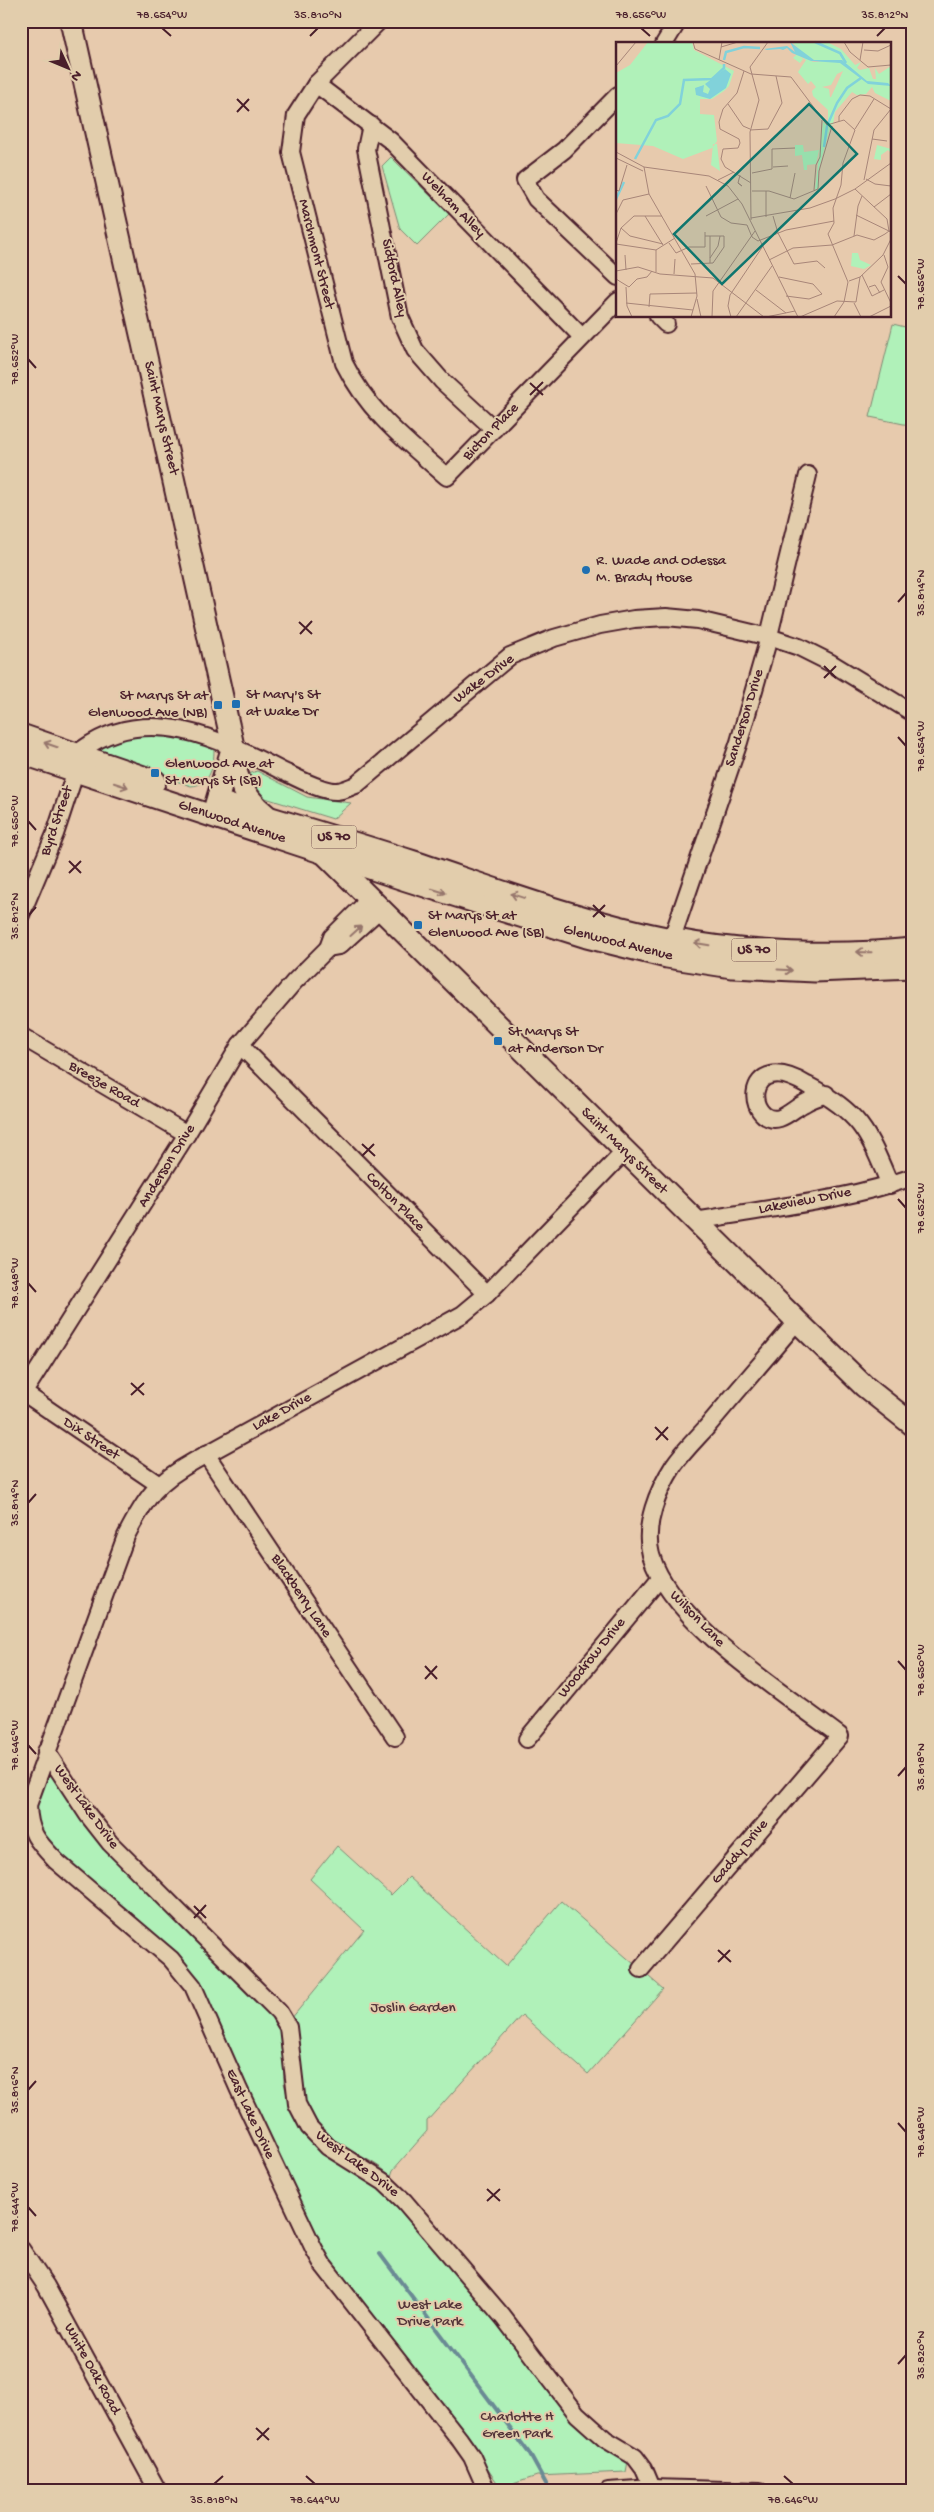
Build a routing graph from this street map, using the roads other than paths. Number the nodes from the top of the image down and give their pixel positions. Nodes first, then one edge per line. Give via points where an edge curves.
1 (71, 21) edge
2 (379, 21) edge
3 (678, 21) edge
4 (665, 42) edge
5 (316, 84) junction
6 (616, 97) edge
7 (371, 125) junction
8 (616, 276) edge
9 (616, 303) edge
10 (582, 337) junction
11 (494, 429) junction
12 (808, 475) dead end
13 (447, 477) joint
14 (769, 637) junction
15 (913, 713) edge
16 (21, 735) edge
17 (233, 746) junction
18 (21, 753) edge
19 (77, 762) junction
20 (215, 808) junction
21 (269, 817) junction
22 (322, 852) junction
23 (387, 864) junction
24 (374, 903) junction
25 (21, 915) edge
26 (669, 948) junction
27 (913, 949) edge
28 (913, 967) edge
29 (21, 1036) edge
30 (240, 1046) junction
31 (826, 1094) dead end
32 (187, 1134) junction
33 (624, 1152) junction
34 (913, 1177) edge
35 (890, 1185) junction
36 (695, 1221) junction
37 (487, 1294) junction
38 (797, 1321) junction
39 (22, 1395) edge
40 (913, 1425) edge
41 (206, 1454) junction
42 (158, 1484) junction
43 (660, 1578) junction
44 (840, 1736) joint
45 (395, 1737) dead end
46 (527, 1739) dead end
47 (46, 1751) junction
48 (641, 1969) dead end
49 (21, 2249) edge
50 (652, 2488) junction
51 (158, 2491) edge
52 (487, 2491) edge
53 (608, 2491) edge
54 (760, 2491) edge

1 - 17 main road, Saint Marys Street
2 - 5 street, Marchmont Street
3 - 4 street
5 - 7 street, Welham Alley
5 - 13 street, Marchmont Street via 296,115 291,152 344,363 356,387 376,412
6 - 8 street via 564,150 525,180 536,199
7 - 10 street, Welham Alley via 391,141
7 - 11 street, Sidford Alley via 366,149 400,317 415,350 442,381
9 - 10 street, Bicton Place
10 - 11 street, Bicton Place
11 - 13 street, Bicton Place
12 - 14 street, Sanderson Drive
14 - 15 street, Wake Drive via 831,663
14 - 17 street, Wake Drive via 698,620 666,617 600,625 554,638 510,656 356,785 337,791 309,784
14 - 26 street, Sanderson Drive via 738,742
19 -> 16 main road, Glenwood Avenue / US 70
17 - 19 street, Wake Drive via 191,731 150,727 115,733 86,747
17 - 20 main road, Saint Marys Street
17 - 21 main road via 234,765 244,791
18 - 19 main road, Glenwood Avenue / US 70
19 - 20 main road, Glenwood Avenue / US 70
19 - 25 street, Byrd Street via 55,834
20 - 21 main road, Glenwood Avenue / US 70
20 - 22 main road, Glenwood Avenue / US 70
21 - 23 main road, Glenwood Avenue / US 70
22 - 23 main road, Glenwood Avenue / US 70
22 - 24 main road, Saint Marys Street
23 - 24 main road
23 - 26 main road, Glenwood Avenue / US 70 via 587,937
24 - 30 street, Anderson Drive via 340,946 328,948 294,982
24 - 33 main road, Saint Marys Street
27 -> 26 main road, Glenwood Avenue / US 70 via 877,953
26 -> 28 main road, Glenwood Avenue / US 70 via 732,967 815,971
29 - 32 street, Breeze Road
30 - 32 street, Anderson Drive
30 - 37 street, Colton Place
31 - 35 street via 851,1112 872,1143
32 - 39 street, Anderson Drive
33 - 36 main road, Saint Marys Street
33 - 37 street, Lake Drive
34 - 35 street, Lakeview Drive
35 - 36 street, Lakeview Drive
36 - 38 main road, Saint Marys Street
37 - 41 street, Lake Drive via 463,1314
38 - 40 main road, Saint Marys Street via 864,1386
38 - 43 street, Wilson Lane via 674,1465 658,1495 649,1524 651,1553
39 - 42 street, Dix Street
41 - 42 street, Lake Drive
41 - 45 street, Blackberry Lane
42 - 47 street, Lake Drive via 143,1503 126,1536
43 - 44 street, Wilson Lane via 706,1632
43 - 46 street, Woodrow Drive
44 - 48 street, Gaddy Drive
47 - 50 street, West Lake Drive via 110,1843 279,2012 288,2027 297,2104 309,2127 328,2147 384,2182 404,2201 503,2317 577,2414 605,2439 635,2458
47 - 52 street, East Lake Drive via 28,1805 31,1832 58,1862 171,1959 193,1986 323,2265 460,2440 472,2457
49 - 51 street, White Oak Road via 46,2286
50 - 53 street
50 - 54 street

